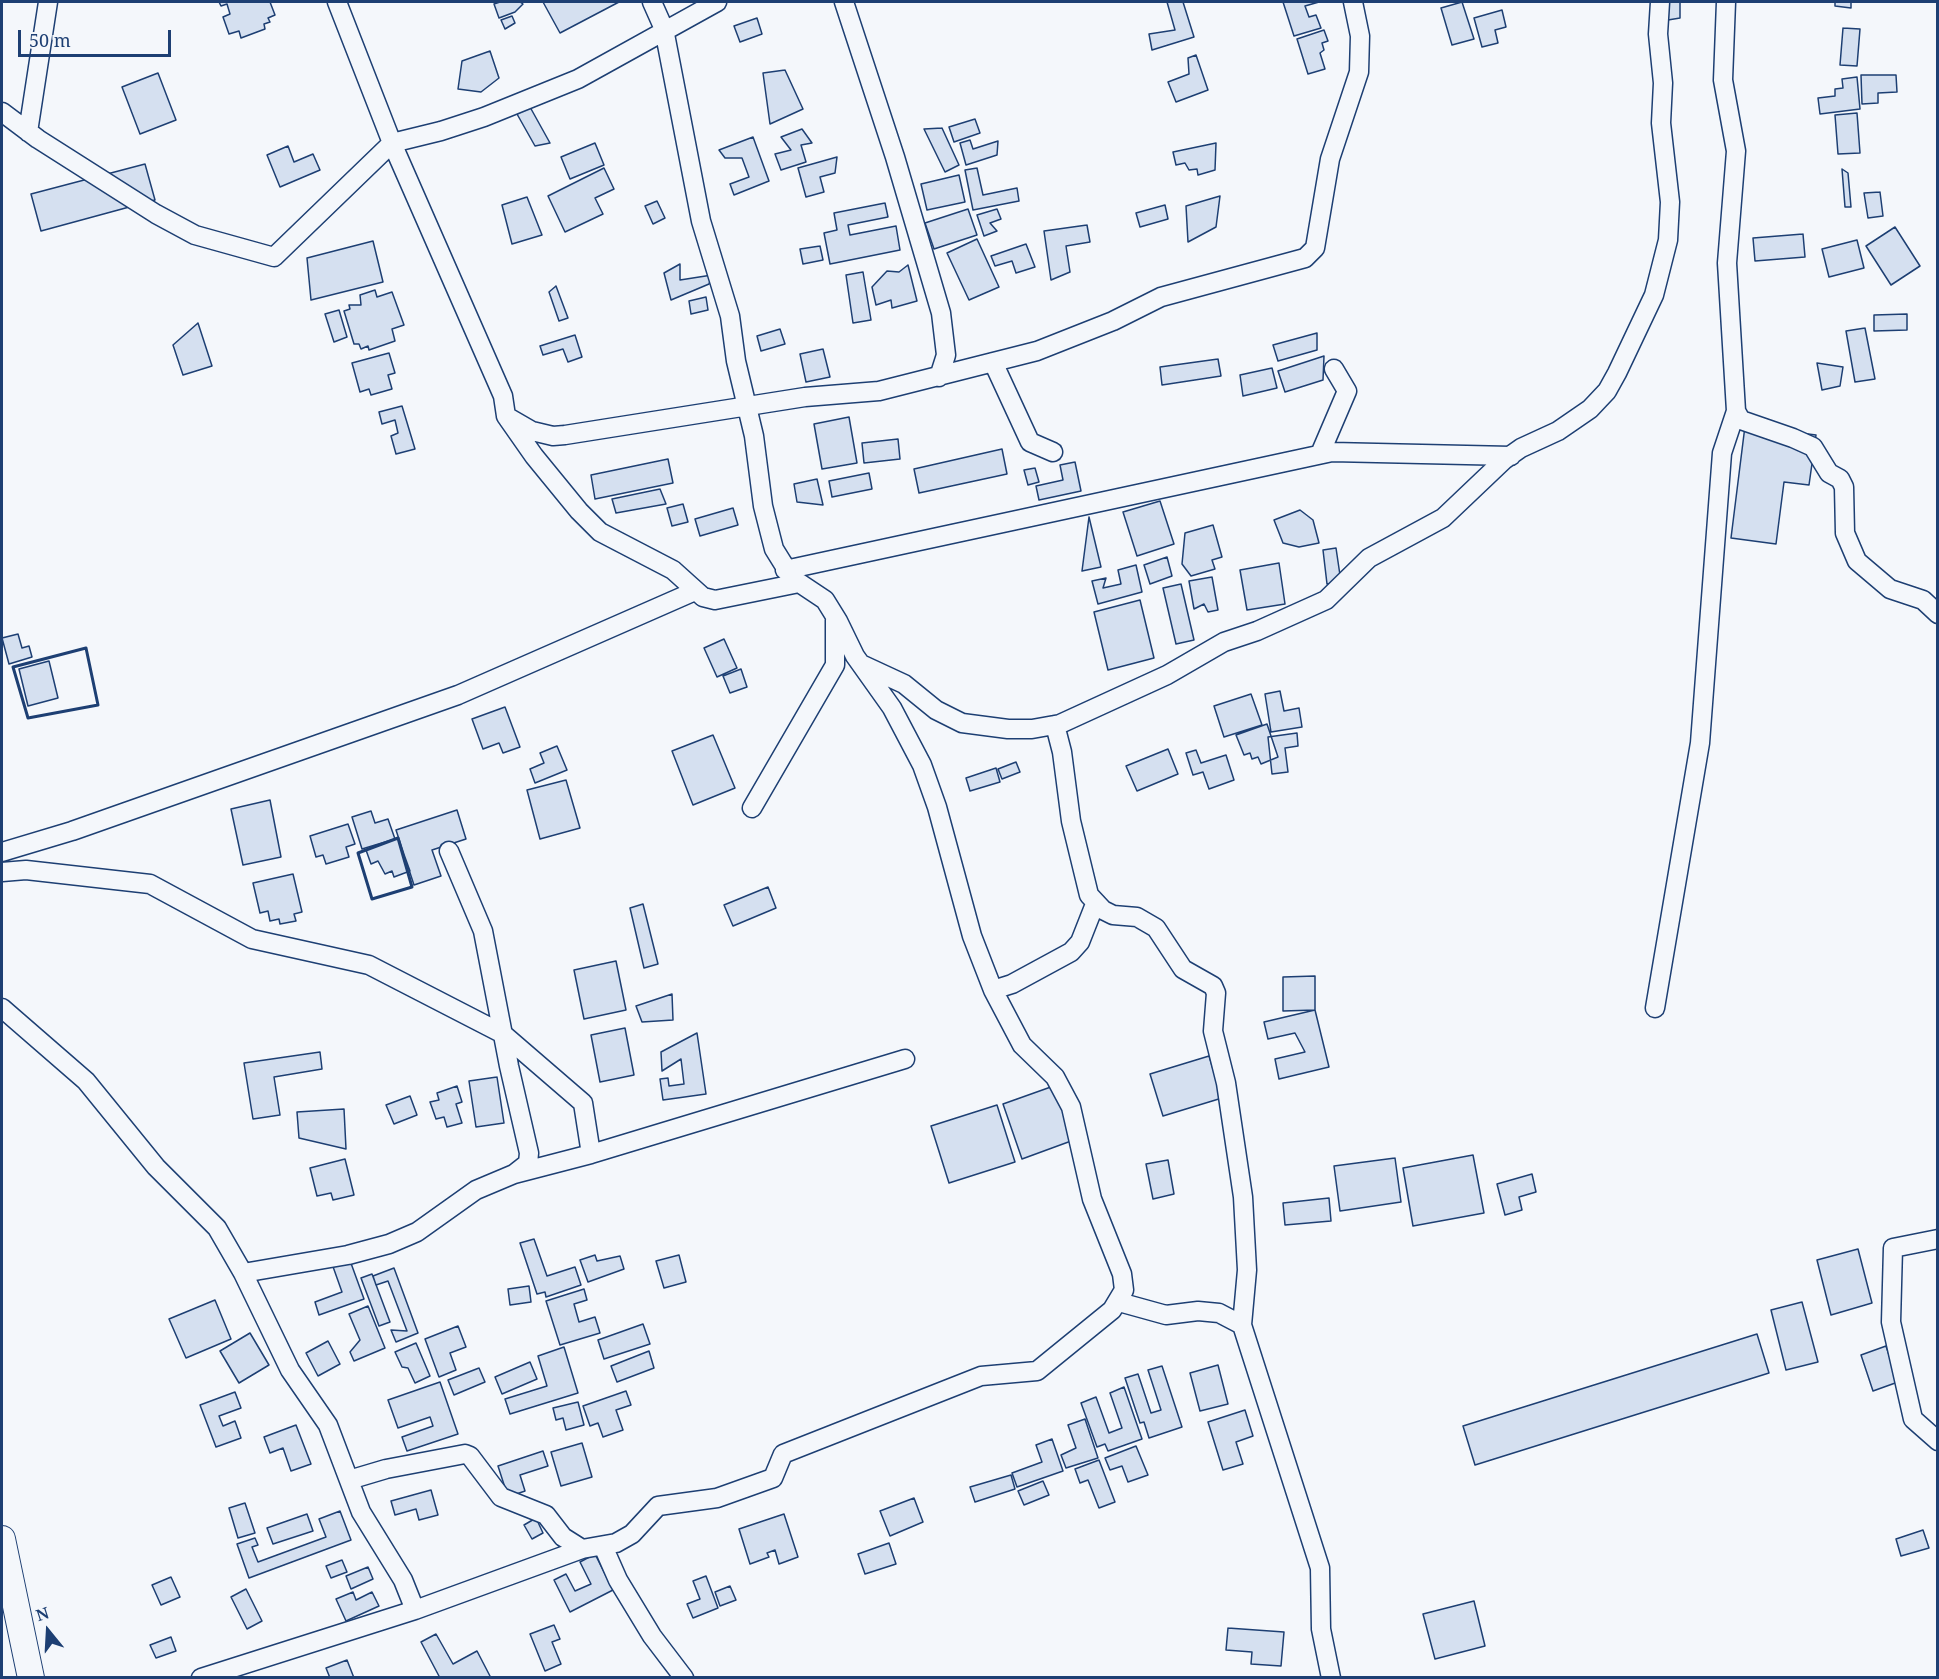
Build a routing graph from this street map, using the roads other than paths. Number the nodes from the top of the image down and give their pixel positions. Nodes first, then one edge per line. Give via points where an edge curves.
1 (48, 2) edge
2 (337, 2) edge
3 (652, 2) edge
4 (717, 2) edge
5 (844, 2) edge
6 (1353, 2) edge
7 (1660, 2) edge
8 (1726, 2) edge
9 (664, 29) junction
10 (2, 112) edge
11 (28, 132) junction
12 (392, 143) junction
13 (993, 362) junction
14 (1334, 369) dead end
15 (939, 377) junction
16 (746, 405) junction
17 (1736, 411) junction
18 (506, 416) junction
19 (1053, 452) dead end
20 (1320, 454) junction
21 (1511, 456) junction
22 (785, 570) junction
23 (799, 583) junction
24 (695, 591) junction
25 (1938, 614) edge
26 (834, 615) junction
27 (863, 665) junction
28 (1054, 725) junction
29 (752, 808) dead end
30 (449, 851) dead end
31 (2, 852) edge
32 (2, 872) edge
33 (1095, 904) junction
34 (993, 990) junction
35 (2, 1008) edge
36 (1655, 1008) dead end
37 (503, 1034) junction
38 (904, 1059) dead end
39 (591, 1154) junction
40 (514, 1174) junction
41 (1938, 1239) edge
42 (243, 1273) junction
43 (1119, 1302) junction
44 (1242, 1325) junction
45 (1938, 1441) edge
46 (349, 1480) junction
47 (2, 1539) edge
48 (603, 1546) junction
49 (582, 1549) junction
50 (415, 1610) junction
51 (32, 1677) edge
52 (201, 1677) edge
53 (684, 1677) edge
54 (1331, 1677) edge

1 - 11 street
2 - 12 street
3 - 9 street
4 - 9 street
5 - 15 street via 941,313 946,355
6 - 13 street via 1360,36 1359,72 1330,159 1317,241 1311,255 1161,297 1047,347
7 - 21 street via 1661,130 1671,224 1654,295 1606,391 1577,420
8 - 17 street via 1723,80 1736,151 1727,263
9 - 12 street via 578,79 462,124
9 - 16 street via 701,221 730,316
10 - 11 street
11 - 12 street via 195,235 274,257
12 - 18 street via 503,396
13 - 15 street
13 - 19 street via 1030,442
14 - 20 street via 1347,391
15 - 16 street via 870,392
16 - 18 street via 553,436 532,431
16 - 22 street via 766,521
17 - 25 street via 1741,420 1793,438 1817,452 1829,473 1840,479 1844,487 1845,533 1857,561 1890,589 1923,600
17 - 36 street via 1722,453 1700,743
18 - 24 street via 591,524 608,537 673,570
20 - 21 street
20 - 22 street
21 - 28 street via 1443,518 1369,558 1326,600 1257,632 1224,642 1167,675
22 - 23 street
23 - 24 street via 715,600
23 - 26 street via 820,595
24 - 31 street via 458,695
26 - 27 street
26 - 29 street via 835,665
27 - 28 street via 904,684 936,710 962,723 1008,729
27 - 34 street via 892,708 922,765 972,936
28 - 33 street via 1077,850 1089,896
30 - 37 street via 483,931
32 - 37 street via 26,870 150,884 252,939 369,965
33 - 34 street via 1080,942 1071,952
33 - 44 street via 1113,915 1137,917 1156,928 1183,969 1215,991 1213,1031 1226,1083 1243,1197 1246,1270
34 - 43 street via 1022,1046 1054,1077 1071,1107 1092,1199 1122,1274 1124,1290
35 - 42 street via 86,1081 156,1167 217,1228
37 - 39 street via 583,1102
37 - 40 street via 529,1153 528,1163
38 - 39 street
39 - 40 street
40 - 42 street via 476,1190 417,1232 389,1244
41 - 45 street via 1893,1248 1891,1322 1913,1419
42 - 46 street via 290,1371 332,1432
43 - 44 street via 1154,1313 1219,1313
43 - 48 street via 1037,1371 981,1376 783,1454 772,1478 711,1500 658,1506 628,1538
44 - 54 street via 1320,1568 1322,1639
46 - 49 street via 465,1454 501,1497 546,1515 563,1537
46 - 50 street via 364,1518 403,1580
47 - 51 main road
48 - 49 street
48 - 53 street via 618,1580 652,1636
49 - 50 street
50 - 52 street

